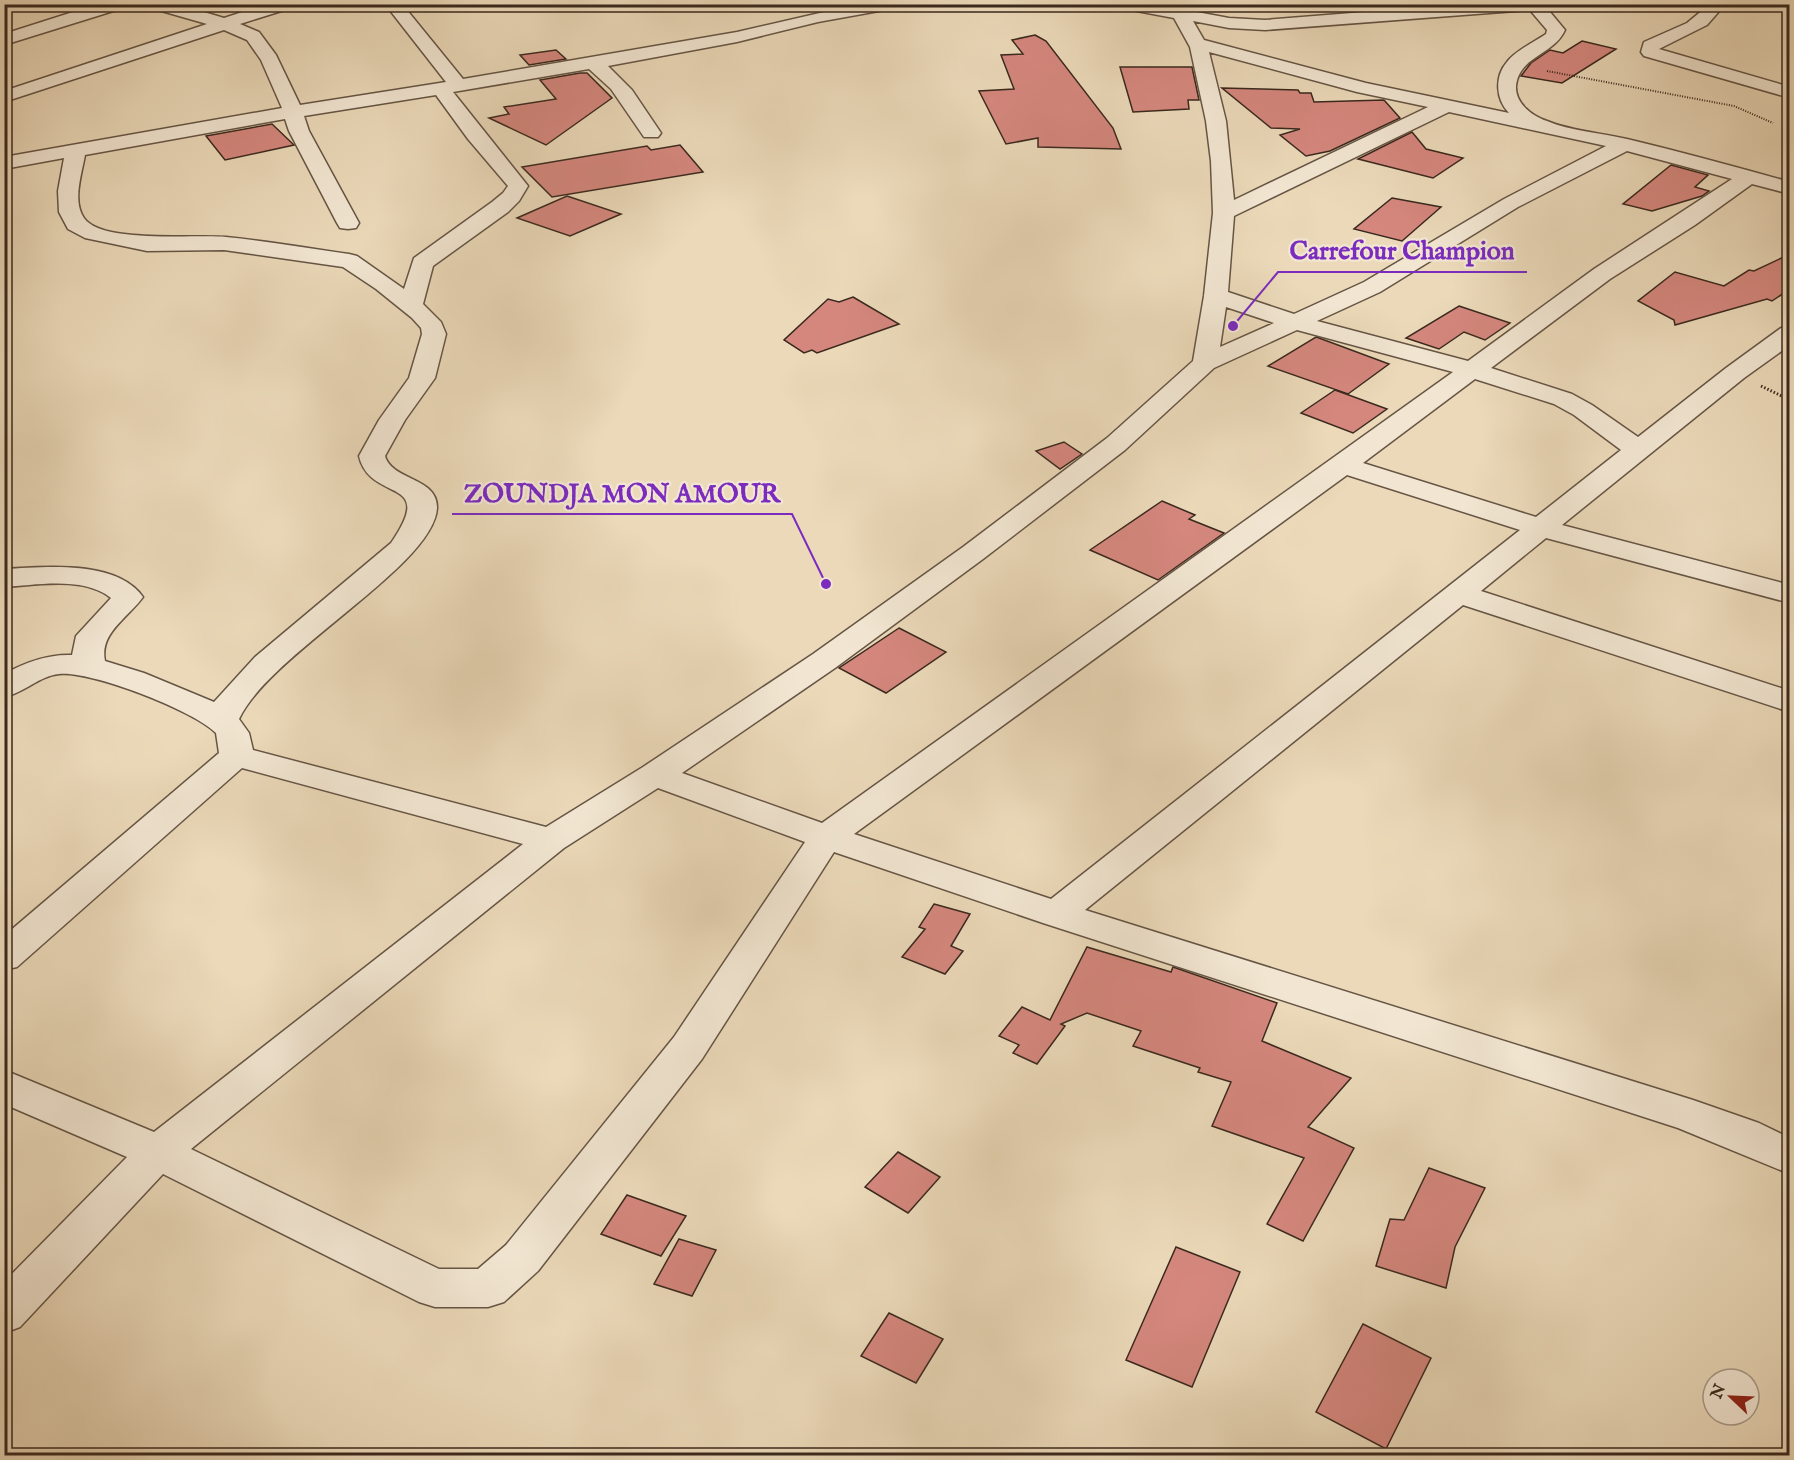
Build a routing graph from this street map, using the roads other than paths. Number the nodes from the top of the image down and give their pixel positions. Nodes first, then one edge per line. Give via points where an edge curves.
1 (117, 4) edge
2 (157, 4) edge
3 (285, 4) edge
4 (393, 4) edge
5 (890, 4) edge
6 (1126, 4) edge
7 (1710, 4) edge
8 (1537, 5) edge
9 (1177, 9) edge
10 (225, 24) junction
11 (4, 40) edge
12 (1196, 43) junction
13 (591, 62) junction
14 (1780, 71) dead end
15 (1752, 81) junction
16 (450, 88) junction
17 (1790, 93) edge
18 (4, 97) edge
19 (1446, 106) junction
20 (292, 112) junction
21 (1540, 126) junction
22 (651, 133) dead end
23 (1625, 144) junction
24 (75, 152) junction
25 (4, 163) edge
26 (1750, 176) junction
27 (1790, 188) edge
28 (1224, 213) junction
29 (348, 224) dead end
30 (1216, 296) junction
31 (411, 305) junction
32 (1295, 322) junction
33 (1790, 333) edge
34 (1205, 363) junction
35 (1472, 370) junction
36 (1639, 451) junction
37 (1343, 465) junction
38 (1542, 528) junction
39 (4, 578) edge
40 (1784, 583) edge
41 (1460, 594) junction
42 (90, 665) junction
43 (4, 688) edge
44 (1790, 702) edge
45 (222, 720) junction
46 (237, 756) junction
47 (655, 775) junction
48 (826, 837) junction
49 (551, 840) junction
50 (1056, 914) junction
51 (4, 957) edge
52 (4, 1086) edge
53 (158, 1152) junction
54 (1790, 1157) edge
55 (4, 1312) edge

1 - 11 street
2 - 10 street
3 - 10 street
4 - 16 street via 439,59
5 - 13 street via 737,37
6 - 9 street
7 - 15 street via 1710,15 1650,46 1650,52
8 - 9 street via 1265,25 1229,23
8 - 21 street via 1556,30 1553,37 1514,64 1507,86 1508,100 1514,108
9 - 12 street
10 - 18 street
10 - 20 street via 253,36 270,59
12 - 19 street via 1306,74
12 - 28 street via 1216,121
13 - 16 street
13 - 22 street via 618,83
14 - 15 street
15 - 17 street
16 - 20 street
16 - 31 street via 457,112 518,186 501,207 422,263
19 - 21 street
19 - 28 street
20 - 24 street
20 - 29 street
21 - 23 street
23 - 26 street
23 - 32 street via 1511,203 1372,287
24 - 25 street
24 - 31 street via 68,191 70,212 76,224 93,233 147,244 224,243 336,258 360,266
26 - 27 street
26 - 35 street via 1602,274
28 - 30 street
30 - 32 street
30 - 34 street
31 - 45 street via 433,327 434,334 428,344 422,378 372,455 373,465 380,472 418,492 423,513 416,531 401,549 266,664 230,703
32 - 34 street
32 - 35 street
33 - 36 street
34 - 47 street via 1116,444 973,553 824,661
35 - 36 street via 1563,399
35 - 37 street
36 - 38 street
37 - 38 street
37 - 48 street
38 - 40 street
38 - 41 street
39 - 42 street via 72,576 99,580 121,589 128,597 91,636 87,651
41 - 44 street
41 - 50 street
42 - 43 street via 60,664
42 - 45 street
45 - 46 street via 237,739
46 - 49 street
46 - 51 street
47 - 48 street
47 - 49 street
48 - 50 street
48 - 53 street via 688,1048 522,1258 488,1288 435,1288
49 - 53 street
50 - 54 street via 1683,1113
52 - 53 street
53 - 55 street

